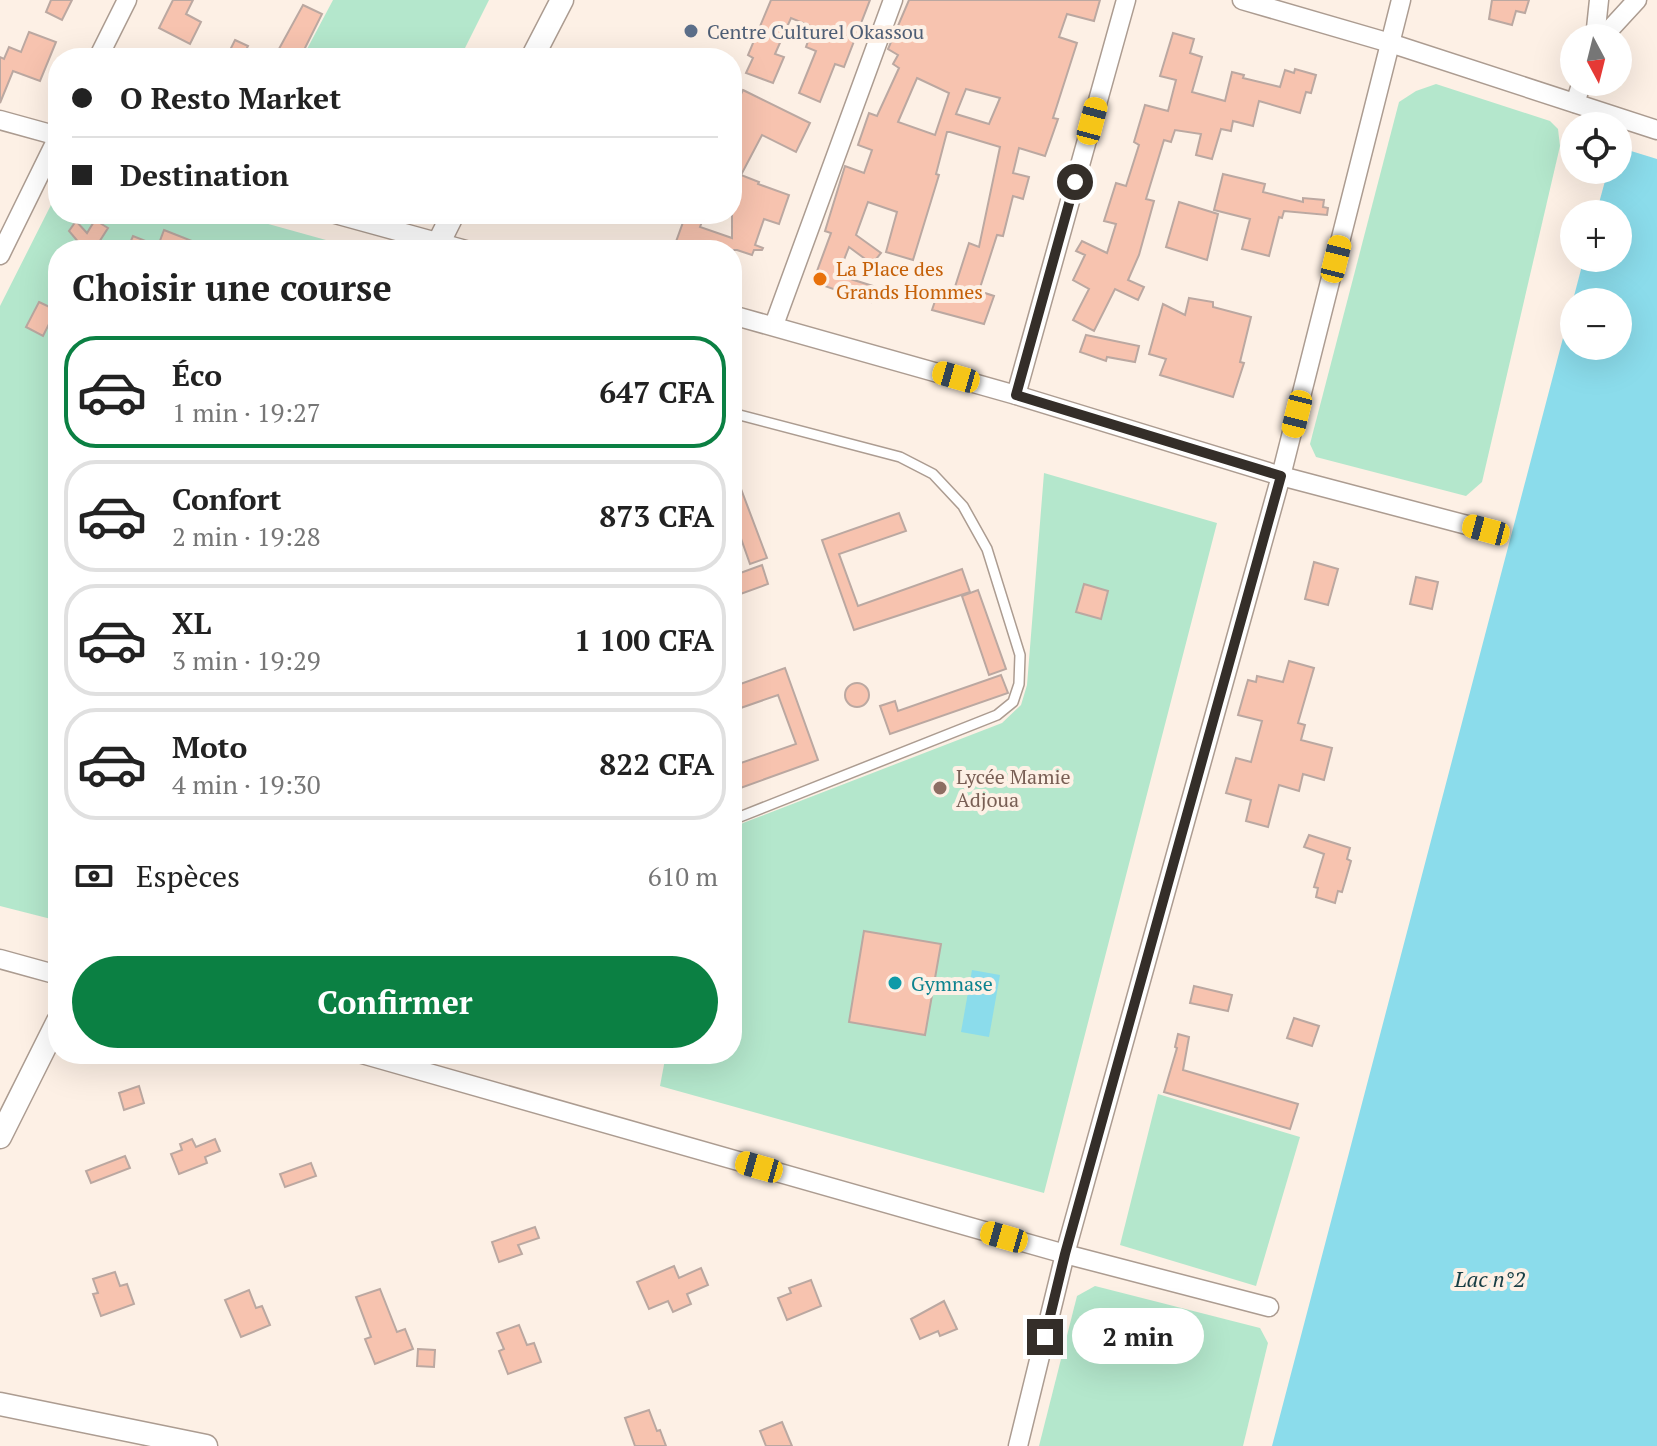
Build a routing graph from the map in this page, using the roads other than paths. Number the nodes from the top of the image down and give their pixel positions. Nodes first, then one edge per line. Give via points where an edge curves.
1 (127, 0) edge
2 (562, 0) edge
3 (893, 0) edge
4 (1126, 0) edge
5 (1242, 0) edge
6 (1401, 0) edge
7 (1599, 0) edge
8 (1637, 0) edge
9 (1596, 24) edge
10 (1615, 24) edge
11 (1390, 43) junction
12 (103, 48) edge
13 (537, 48) edge
14 (1577, 96) edge
15 (1575, 103) junction
16 (0, 120) edge
17 (1657, 130) edge
18 (48, 133) edge
19 (48, 157) edge
20 (366, 224) edge
21 (415, 240) edge
22 (0, 255) edge
23 (742, 317) edge
24 (774, 325) junction
25 (1016, 395) junction
26 (742, 416) edge
27 (1281, 476) junction
28 (1486, 530) dead end
29 (742, 816) edge
30 (0, 959) edge
31 (48, 972) edge
32 (48, 1041) edge
33 (397, 1064) edge
34 (0, 1137) edge
35 (1065, 1254) junction
36 (1269, 1307) dead end
37 (0, 1404) edge
38 (206, 1446) edge
39 (1018, 1446) edge

1 - 12 street
2 - 13 street
3 - 24 street
4 - 25 street
5 - 11 street
6 - 11 street
7 - 9 street
8 - 10 street
11 - 15 street
11 - 27 street
14 - 15 street
15 - 17 street
16 - 18 street
19 - 22 street
20 - 21 street
23 - 24 street
24 - 25 street
25 - 27 street
26 - 29 lane via 900,457 933,474 963,506 987,549 1020,655 1013,702 997,715
27 - 28 street
27 - 35 street
30 - 31 street
32 - 34 street
33 - 35 street
35 - 36 street
35 - 39 street
37 - 38 street

